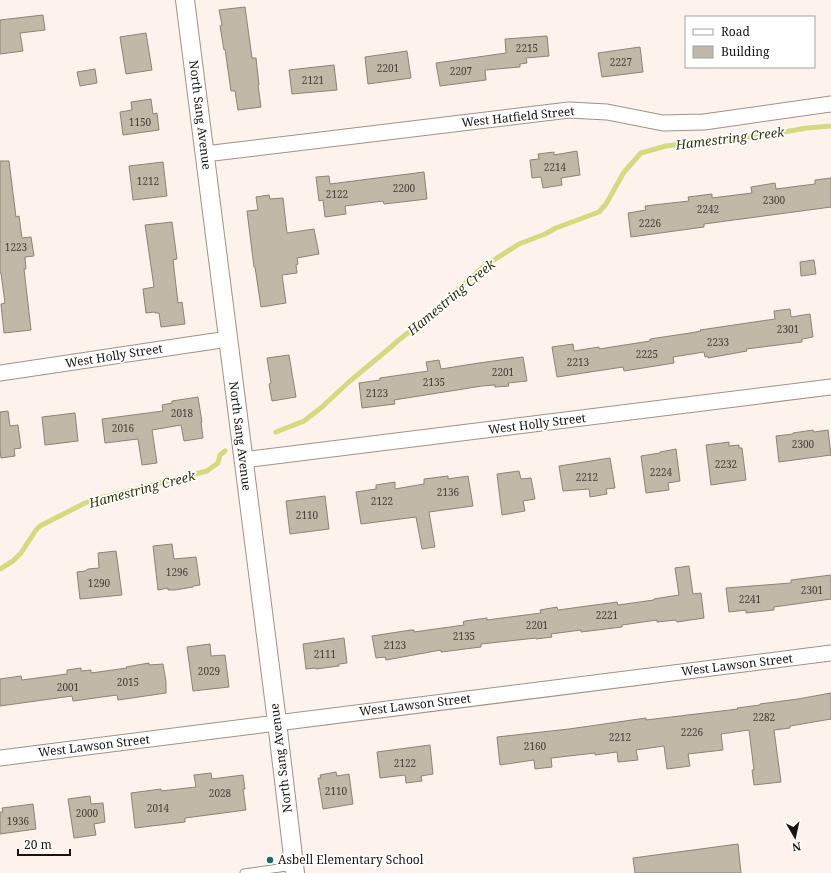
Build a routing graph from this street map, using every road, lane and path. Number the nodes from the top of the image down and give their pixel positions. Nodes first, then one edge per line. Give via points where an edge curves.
1 (185, 0) edge
2 (831, 104) edge
3 (205, 154) junction
4 (228, 339) junction
5 (0, 373) edge
6 (831, 387) edge
7 (243, 460) junction
8 (831, 653) edge
9 (277, 722) junction
10 (0, 758) edge
11 (294, 870) edge
12 (244, 873) edge

1 - 3 street, North Sang Avenue
2 - 3 street, West Hatfield Street via 704,122 670,123 607,112 569,110
3 - 4 street, North Sang Avenue
4 - 5 street, West Holly Street
4 - 7 street, North Sang Avenue
6 - 7 street, West Holly Street
7 - 9 street, North Sang Avenue
8 - 9 street, West Lawson Street
9 - 10 street, West Lawson Street
9 - 11 street, North Sang Avenue
11 - 12 lane

